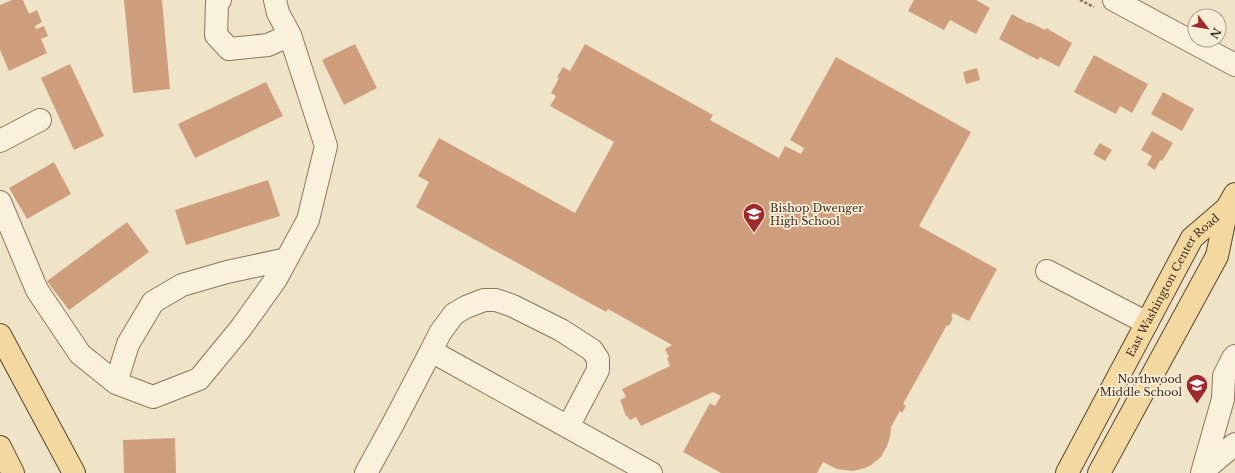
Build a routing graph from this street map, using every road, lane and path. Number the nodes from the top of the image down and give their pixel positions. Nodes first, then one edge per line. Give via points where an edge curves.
1 (220, 0) edge
2 (275, 0) edge
3 (1114, 0) edge
4 (290, 35) junction
5 (1235, 65) edge
6 (40, 120) dead end
7 (0, 141) edge
8 (1231, 201) edge
9 (0, 202) edge
10 (287, 259) junction
11 (1047, 271) dead end
12 (1147, 323) junction
13 (0, 335) edge
14 (431, 351) junction
15 (1235, 356) edge
16 (116, 382) junction
17 (568, 427) junction
18 (1235, 444) edge
19 (0, 447) edge
20 (1203, 471) edge
21 (13, 473) edge
22 (74, 473) edge
23 (366, 473) edge
24 (651, 473) edge
25 (1067, 473) edge
26 (1099, 473) edge

1 - 4 street via 217,3 216,35 229,49 268,45
2 - 4 street via 278,13
3 - 5 street
4 - 10 street via 326,146 308,220
6 - 7 street
8 - 12 main road, East Washington Center Road via 1192,238
8 - 26 main road, East Washington Center Road via 1217,256
9 - 16 street via 37,290 80,354
10 - 16 street via 182,285 153,302 128,344
10 - 16 street via 259,304 199,379 153,397
11 - 12 street
12 - 25 main road, East Washington Center Road
13 - 22 main road
14 - 17 street
14 - 17 street via 454,314 484,300 496,300 513,306 561,330 592,350 598,359 598,370
14 - 23 street
15 - 20 street via 1224,376 1223,399
17 - 24 street
18 - 20 street
19 - 21 main road

